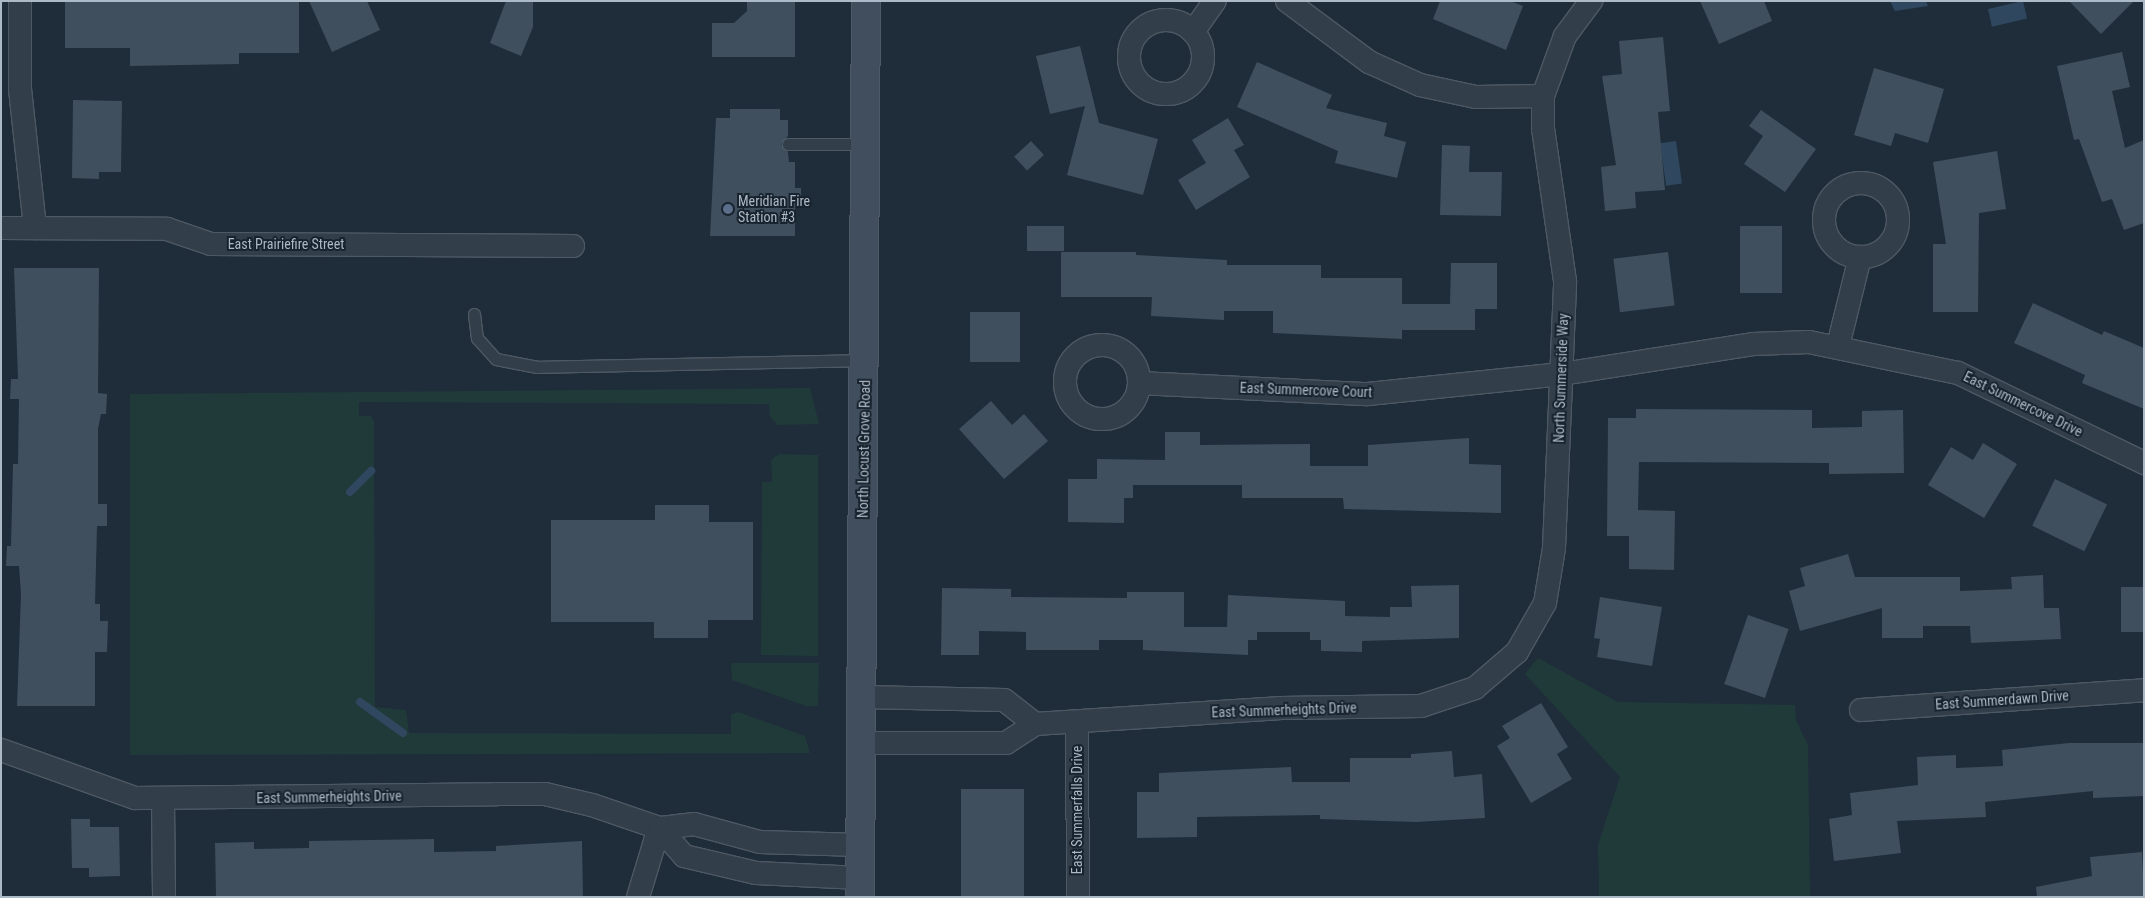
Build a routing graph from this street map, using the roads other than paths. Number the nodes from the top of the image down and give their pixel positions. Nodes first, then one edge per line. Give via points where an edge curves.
1 (20, 1) edge
2 (866, 1) edge
3 (1215, 1) edge
4 (1287, 1) edge
5 (1591, 1) edge
6 (1193, 32) dead end
7 (1543, 96) junction
8 (788, 144) dead end
9 (866, 144) junction
10 (1, 228) edge
11 (35, 228) junction
12 (573, 246) dead end
13 (1860, 256) dead end
14 (474, 314) dead end
15 (1838, 346) junction
16 (865, 360) junction
17 (1562, 374) junction
18 (1139, 383) dead end
19 (2144, 464) edge
20 (1518, 652) joint
21 (2144, 690) edge
22 (862, 697) junction
23 (1861, 710) dead end
24 (1077, 722) junction
25 (1035, 724) junction
26 (861, 743) junction
27 (1, 750) edge
28 (164, 800) junction
29 (660, 828) junction
30 (860, 845) junction
31 (860, 887) edge
32 (164, 897) edge
33 (638, 897) edge
34 (1078, 897) edge

1 - 11 street via 20,89
2 - 9 main road, North Locust Grove Road
3 - 6 street
4 - 7 street via 1369,62 1420,85 1476,97
5 - 7 street via 1566,36
7 - 17 street, North Summerside Way via 1543,129 1563,252
8 - 9 lane
9 - 16 main road, North Locust Grove Road
10 - 11 street, East Prairiefire Street
11 - 12 street, East Prairiefire Street via 167,229 211,244
13 - 15 street
14 - 16 lane via 477,338 496,359 537,367
15 - 17 street, East Summercove Drive via 1753,344
15 - 19 street, East Summercove Drive via 1975,380
16 - 22 main road, North Locust Grove Road
17 - 18 street, East Summercove Court via 1368,394
17 - 20 street, North Summerside Way via 1552,576 1546,603
20 - 24 street, East Summerheights Drive via 1474,688 1421,706 1281,708
21 - 23 street, East Summerdawn Drive
22 - 25 street via 1004,700
22 - 26 main road, North Locust Grove Road
24 - 25 street, East Summerheights Drive
24 - 34 street, East Summerfalls Drive
25 - 26 street via 1006,743
26 - 30 main road, North Locust Grove Road
27 - 28 street, East Summerheights Drive via 112,792
28 - 29 street, East Summerheights Drive via 545,794
28 - 32 street
29 - 30 street, East Summerheights Drive via 694,824 760,842
29 - 31 street via 684,856 756,873
29 - 33 street
30 - 31 main road, North Locust Grove Road

